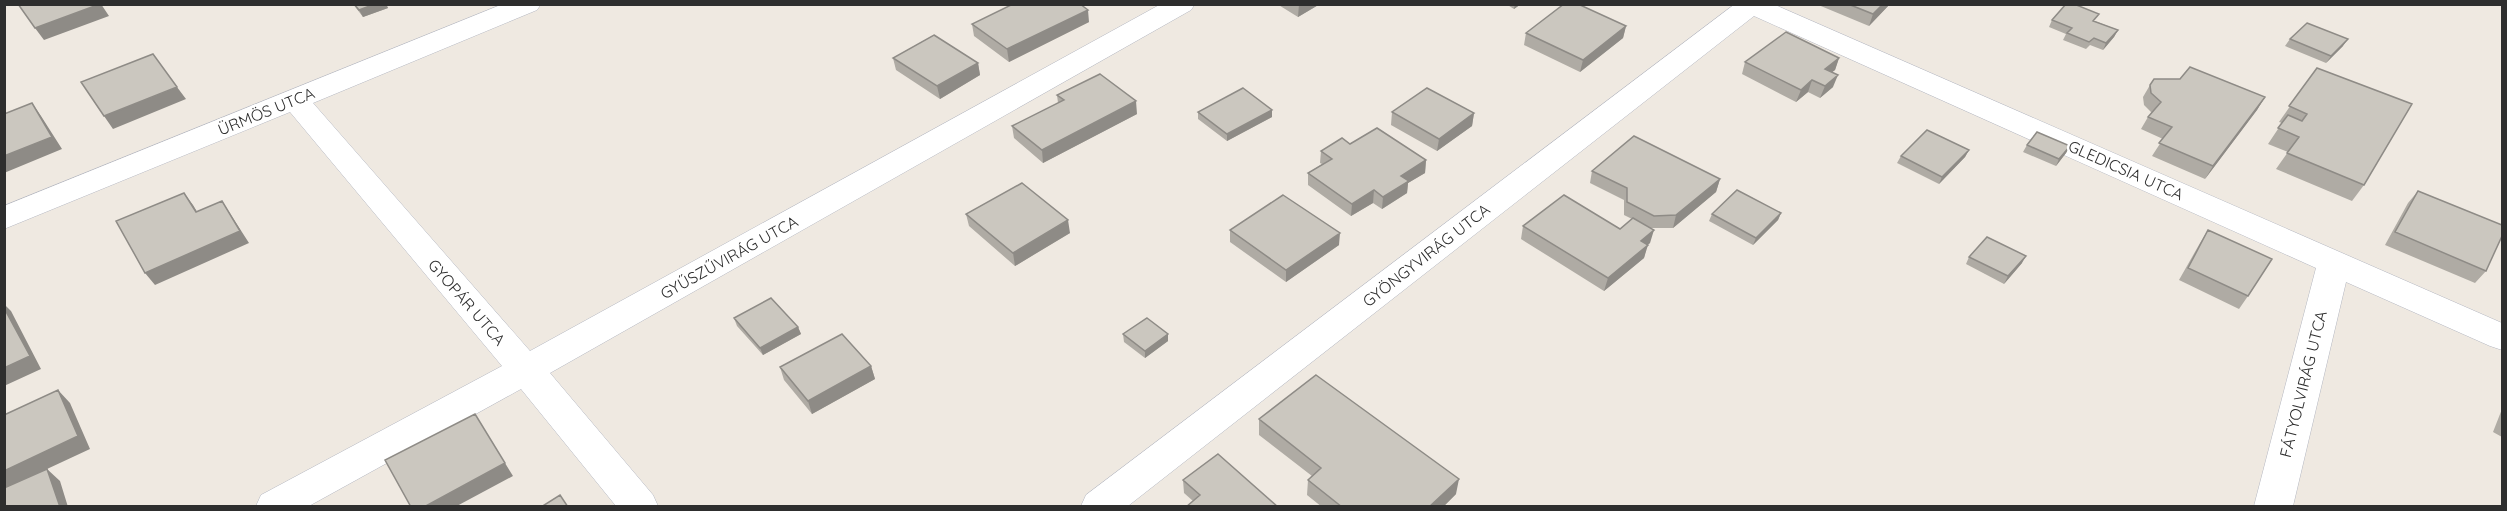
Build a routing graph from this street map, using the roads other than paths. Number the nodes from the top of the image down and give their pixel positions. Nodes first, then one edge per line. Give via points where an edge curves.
1 (528, 4) edge
2 (1182, 4) edge
3 (1751, 5) edge
4 (294, 99) junction
5 (4, 218) edge
6 (2334, 261) junction
7 (2502, 337) edge
8 (526, 370) junction
9 (275, 507) edge
10 (639, 507) edge
11 (1100, 507) edge
12 (2273, 507) edge

1 - 4 street, ÜRMÖS UTCA
2 - 8 street, GYŰSZŰVIRÁG UTCA
3 - 6 street, GLEDICSIA UTCA
3 - 11 street, GYÖNGYVIRÁG UTCA
4 - 5 street, ÜRMÖS UTCA
4 - 8 street, GYOPÁR UTCA
6 - 7 street, GLEDICSIA UTCA
6 - 12 street, FÁTYOLVIRÁG UTCA
8 - 9 street, GYŰSZŰVIRÁG UTCA
8 - 10 street, GYOPÁR UTCA

